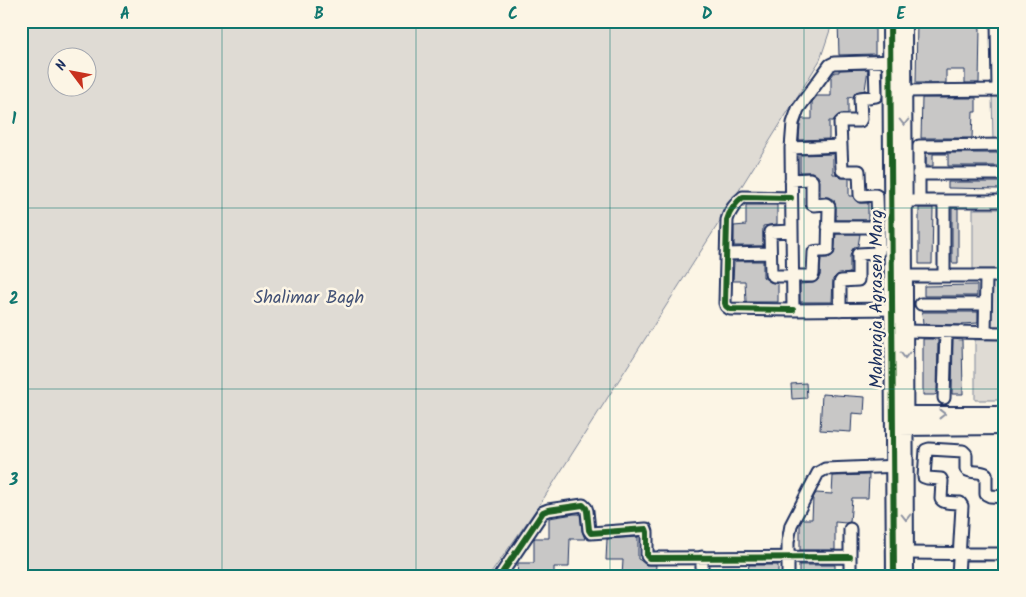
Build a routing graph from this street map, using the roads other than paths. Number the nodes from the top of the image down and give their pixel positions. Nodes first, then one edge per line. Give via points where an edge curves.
1 (890, 21) edge
2 (904, 21) edge
3 (997, 21) edge
4 (897, 61) junction
5 (875, 62) junction
6 (1001, 90) edge
7 (904, 91) junction
8 (1005, 145) edge
9 (841, 146) junction
10 (790, 148) junction
11 (918, 174) junction
12 (1005, 174) edge
13 (791, 180) junction
14 (791, 198) junction
15 (905, 201) junction
16 (919, 201) junction
17 (944, 201) junction
18 (1005, 201) edge
19 (878, 226) junction
20 (828, 227) junction
21 (792, 231) junction
22 (770, 253) junction
23 (726, 254) junction
24 (792, 275) junction
25 (898, 276) junction
26 (944, 276) junction
27 (986, 276) junction
28 (1005, 276) edge
29 (922, 304) dead end
30 (985, 304) junction
31 (899, 309) junction
32 (793, 310) junction
33 (840, 310) junction
34 (905, 332) junction
35 (946, 332) junction
36 (985, 333) junction
37 (1005, 333) edge
38 (944, 398) dead end
39 (1005, 414) edge
40 (900, 421) junction
41 (1005, 428) edge
42 (899, 466) junction
43 (1005, 497) edge
44 (850, 529) dead end
45 (906, 553) junction
46 (959, 554) junction
47 (1005, 554) edge
48 (788, 557) junction
49 (850, 557) junction
50 (702, 558) junction
51 (500, 576) edge
52 (702, 576) edge
53 (788, 576) edge
54 (850, 576) edge
55 (894, 576) edge
56 (906, 576) edge
57 (958, 576) edge

1 - 4 street, Maharaja Agrasen Marg
2 - 4 street, Maharaja Agrasen Marg
3 - 6 street
4 - 5 street
4 - 7 street, Maharaja Agrasen Marg
4 - 25 street, Maharaja Agrasen Marg
5 - 9 street via 876,96 860,98 860,121 840,122
5 - 10 street via 834,63 827,68 794,116
6 - 7 street
7 -> 15 street, Maharaja Agrasen Marg
8 - 11 street via 918,146
9 - 10 street
9 - 19 street via 842,170 859,171 860,194 877,196
10 - 13 street
11 - 12 street
11 - 16 street
13 - 14 street
13 - 20 street via 811,180 811,203 828,205
14 - 21 street
14 - 23 street via 741,197 727,220
15 - 16 street
15 - 25 street, Maharaja Agrasen Marg
16 - 17 street
17 - 18 street
17 - 26 street
19 - 20 street
19 - 33 street via 878,252 858,254 858,280 840,282
20 - 24 street via 828,250 814,252 812,275
21 - 22 street via 770,232
21 - 24 street
22 - 23 street
22 - 24 street via 771,274
23 - 32 street via 725,303 728,308
24 - 32 street
25 - 26 street
25 - 31 street, Maharaja Agrasen Marg
26 - 27 street
27 - 28 street
27 - 30 street
29 - 30 street
30 - 36 street
31 - 33 street
31 - 34 street, Maharaja Agrasen Marg
31 - 40 street, Maharaja Agrasen Marg
32 - 33 street
34 - 35 street
34 -> 40 street, Maharaja Agrasen Marg
35 - 36 street
35 - 38 street
36 - 37 street
40 -> 39 street
40 - 41 street
40 - 42 street, Maharaja Agrasen Marg
42 -> 45 street, Maharaja Agrasen Marg
42 - 48 street via 825,469 818,473 792,525
42 - 55 street, Maharaja Agrasen Marg
43 - 46 street via 986,494 986,474 966,469 963,451 927,450 924,477 942,480 942,501 961,504
44 - 49 street
45 - 46 street
45 - 56 street, Maharaja Agrasen Marg
46 - 47 street
46 - 57 street
48 - 49 street
48 - 50 street
48 - 53 street
49 - 54 street
50 - 51 street via 649,558 646,529 591,533 587,510 582,505 543,512
50 - 52 street

